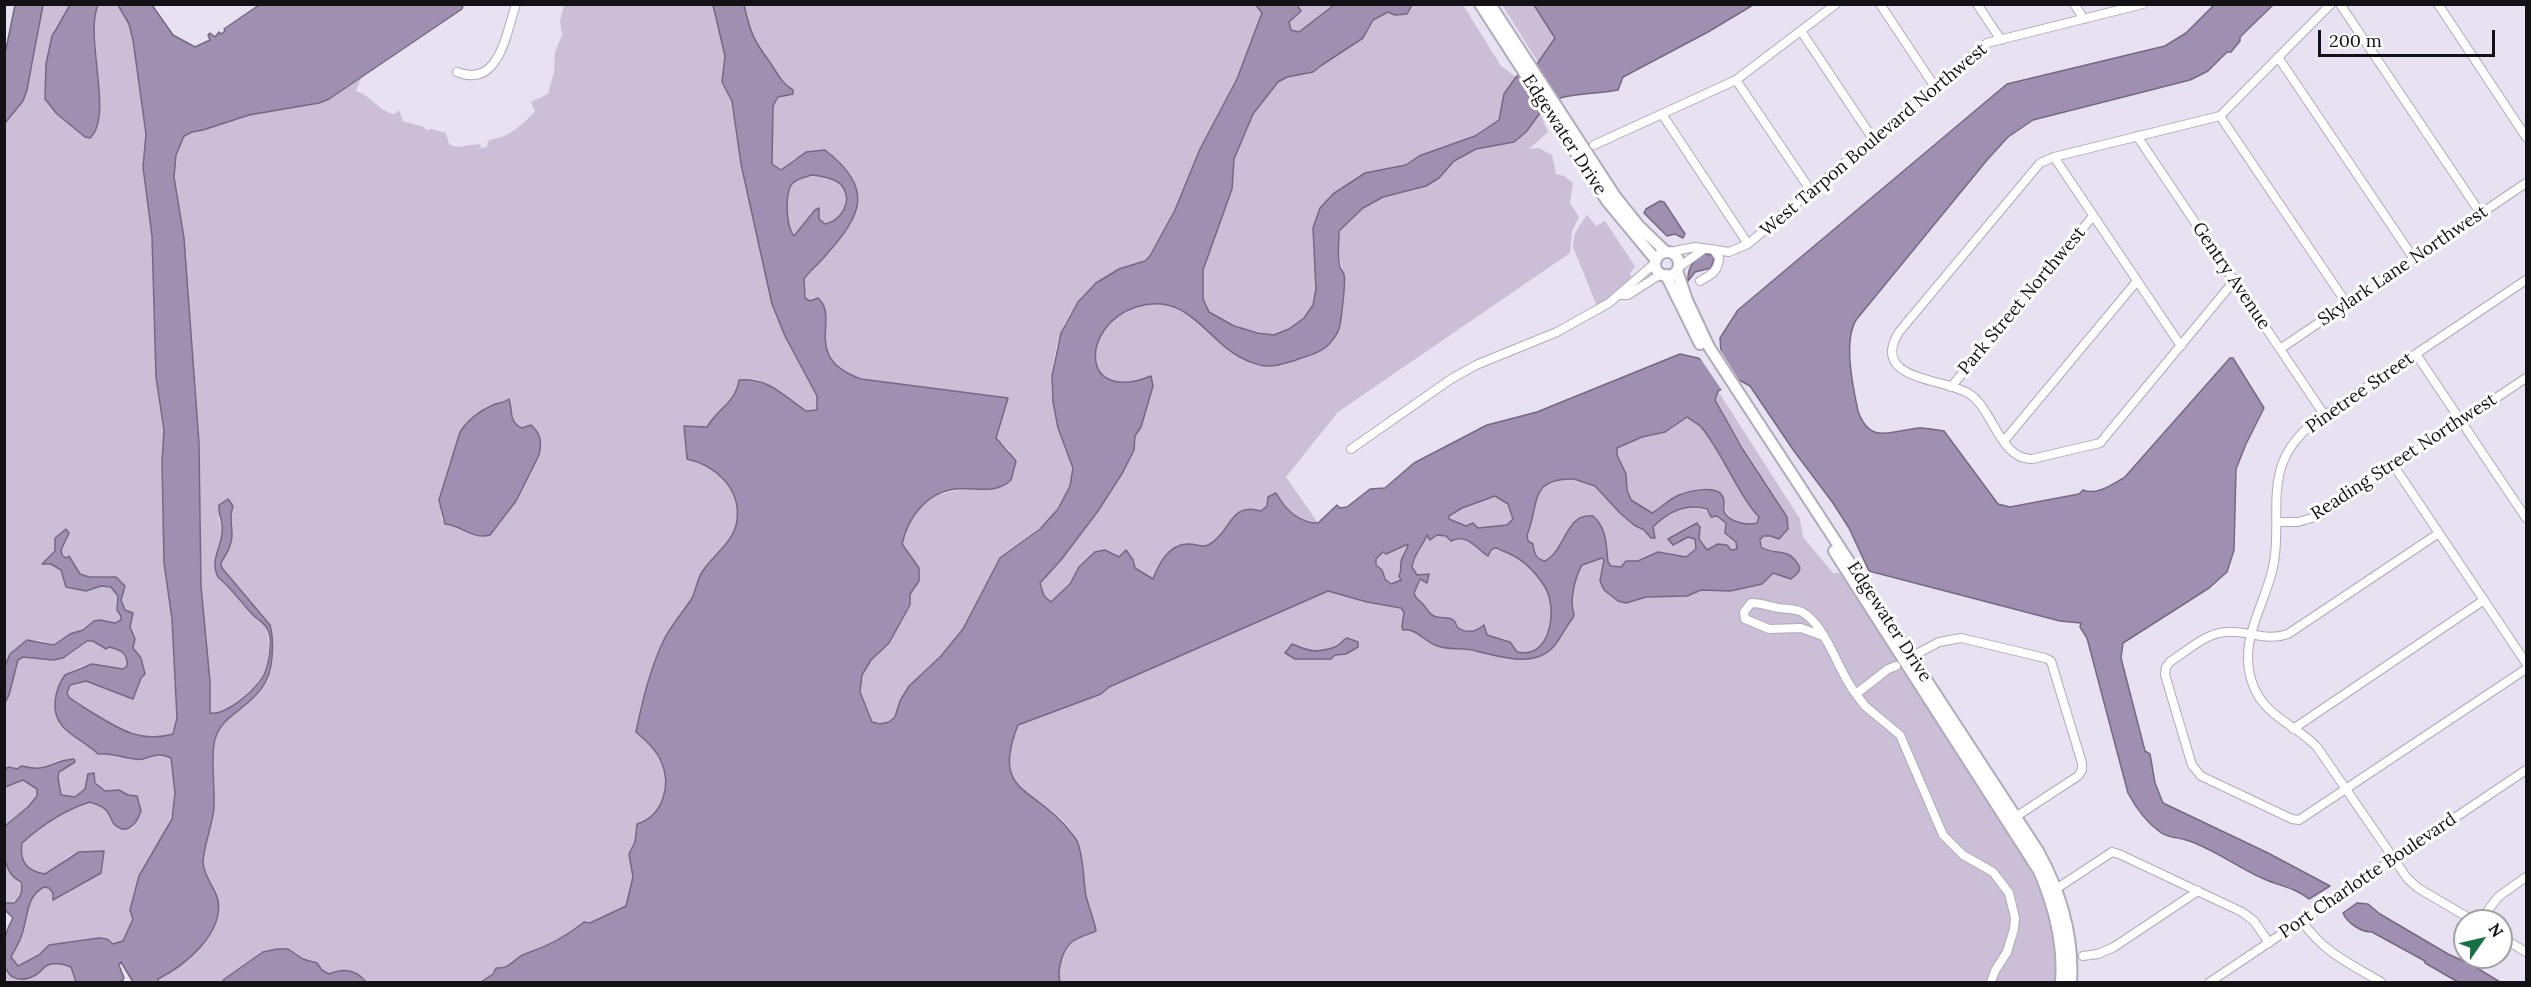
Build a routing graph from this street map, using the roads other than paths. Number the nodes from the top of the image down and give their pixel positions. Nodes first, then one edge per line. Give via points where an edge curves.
1 (516, 4) edge
2 (1480, 4) edge
3 (1485, 4) edge
4 (1836, 4) edge
5 (1880, 4) edge
6 (1977, 4) edge
7 (2074, 4) edge
8 (2143, 4) edge
9 (2331, 4) edge
10 (2340, 4) edge
11 (2438, 4) edge
12 (1493, 8) edge
13 (2084, 19) junction
14 (1801, 31) junction
15 (2001, 40) junction
16 (2278, 57) junction
17 (1525, 66) junction
18 (457, 72) dead end
19 (1736, 80) junction
20 (1935, 87) junction
21 (1552, 108) junction
22 (1662, 114) junction
23 (2220, 116) junction
24 (2137, 136) junction
25 (2526, 136) edge
26 (1873, 139) junction
27 (1594, 145) dead end
28 (2054, 157) junction
29 (2526, 183) edge
30 (1810, 191) junction
31 (2481, 213) junction
32 (2093, 216) junction
33 (1748, 243) junction
34 (1708, 249) junction
35 (1668, 252) junction
36 (2414, 259) junction
37 (1656, 262) junction
38 (1671, 272) junction
39 (2526, 280) edge
40 (1701, 281) dead end
41 (2137, 281) junction
42 (2234, 281) junction
43 (1621, 295) junction
44 (2347, 304) junction
45 (2181, 346) junction
46 (2280, 349) junction
47 (2416, 354) junction
48 (2526, 378) edge
49 (1951, 387) junction
50 (2325, 416) junction
51 (2461, 421) junction
52 (2004, 441) junction
53 (1351, 449) dead end
54 (2394, 466) junction
55 (2526, 518) edge
56 (2277, 522) junction
57 (2439, 533) junction
58 (2484, 600) junction
59 (1799, 611) junction
60 (1800, 628) junction
61 (2250, 634) junction
62 (1823, 636) junction
63 (1904, 661) junction
64 (2526, 663) edge
65 (2526, 669) edge
66 (1856, 694) junction
67 (2293, 729) junction
68 (2526, 770) edge
69 (2347, 790) junction
70 (2017, 816) junction
71 (2394, 859) junction
72 (2526, 877) edge
73 (2056, 889) junction
74 (2198, 891) junction
75 (2454, 909) edge
76 (2489, 909) edge
77 (2302, 921) junction
78 (2269, 943) junction
79 (2513, 944) edge
80 (2526, 952) edge
81 (2083, 956) dead end
82 (2216, 981) edge
83 (1991, 982) edge
84 (2061, 982) edge
85 (2071, 982) edge
86 (2378, 982) edge

1 - 18 street via 495,64 475,76
2 - 17 street, Edgewater Drive
3 - 12 street, Edgewater Drive via 1491,12
4 - 14 street
5 - 20 street
6 - 15 street
7 - 13 street
8 - 13 street, West Tarpon Boulevard Northwest
9 - 16 street
10 - 31 street
11 - 25 street
12 - 17 street, Edgewater Drive
13 - 15 street, West Tarpon Boulevard Northwest
14 - 19 street
14 - 26 street
15 - 20 street, West Tarpon Boulevard Northwest via 1987,43
16 - 23 street
16 - 36 street
17 - 21 street, Edgewater Drive
19 - 22 street
19 - 30 street
20 - 26 street, West Tarpon Boulevard Northwest
21 - 35 street, Edgewater Drive via 1624,208
21 - 37 street, Edgewater Drive via 1611,208
22 - 27 street
22 - 33 street
23 - 24 street
23 - 44 street
24 - 28 street
24 - 42 street, Gentry Avenue
26 - 30 street, West Tarpon Boulevard Northwest
28 - 32 street
28 - 49 street via 2035,168 1895,338 1893,353 1904,371
29 - 31 street, Skylark Lane Northwest
30 - 33 street, West Tarpon Boulevard Northwest
31 - 36 street, Skylark Lane Northwest
32 - 41 street
32 - 49 street, Park Street Northwest
33 - 34 street, West Tarpon Boulevard Northwest via 1729,252
34 - 35 street, West Tarpon Boulevard Northwest
34 - 38 street, West Tarpon Boulevard Northwest
34 - 40 street via 1719,257 1718,267
35 - 37 street
35 - 38 street, Edgewater Drive via 1678,258
36 - 44 street, Skylark Lane Northwest
37 - 38 street, Edgewater Drive
37 - 43 street
38 - 43 street, West Tarpon Boulevard Northwest
38 - 63 street, Edgewater Drive via 1706,349
39 - 47 street, Pinetree Street
41 - 45 street
41 - 52 street
42 - 45 street
42 - 46 street, Gentry Avenue
43 - 53 street via 1557,332 1451,379
44 - 46 street, Skylark Lane Northwest
45 - 52 street via 2100,443 2025,459 2012,452
46 - 50 street, Gentry Avenue
47 - 50 street, Pinetree Street
47 - 51 street
48 - 51 street, Reading Street Northwest
49 - 52 street via 1974,396
50 - 56 street, Pinetree Street via 2301,434 2286,455 2278,479
51 - 54 street, Reading Street Northwest
51 - 55 street
54 - 56 street, Reading Street Northwest via 2319,516
54 - 57 street
56 - 61 street, Pinetree Street via 2271,575
57 - 58 street
57 - 61 street via 2288,634 2274,638
58 - 64 street
58 - 67 street
59 - 60 street
59 - 60 street via 1751,603 1744,612 1745,619 1769,629
59 - 62 street
60 - 62 street
61 - 67 street, Pinetree Street via 2249,667 2256,692 2270,712
61 - 69 street via 2216,634 2166,667 2165,675 2192,765 2201,776 2292,819 2299,820
62 - 66 street
63 - 66 street
63 - 70 street, Edgewater Drive
63 - 70 street via 1939,642 1961,638 2051,661 2082,770
63 - 84 street, Edgewater Drive via 2038,871 2058,926
65 - 69 street
66 - 83 street via 1900,735 1943,835 1963,855 1993,872 2009,893 2014,929
67 - 69 street, Pinetree Street via 2317,747
68 - 71 street, Port Charlotte Boulevard
69 - 71 street, Pinetree Street
70 - 73 street, Edgewater Drive
71 - 75 street, Pinetree Street via 2412,884
71 - 77 street, Port Charlotte Boulevard
72 - 76 street via 2498,897
73 - 74 street via 2112,852
73 - 85 street, Edgewater Drive via 2068,933
74 - 78 street via 2248,916
74 - 81 street via 2114,947
77 - 78 street, Port Charlotte Boulevard
77 - 86 street via 2326,950
78 - 82 street, Port Charlotte Boulevard
79 - 80 street

